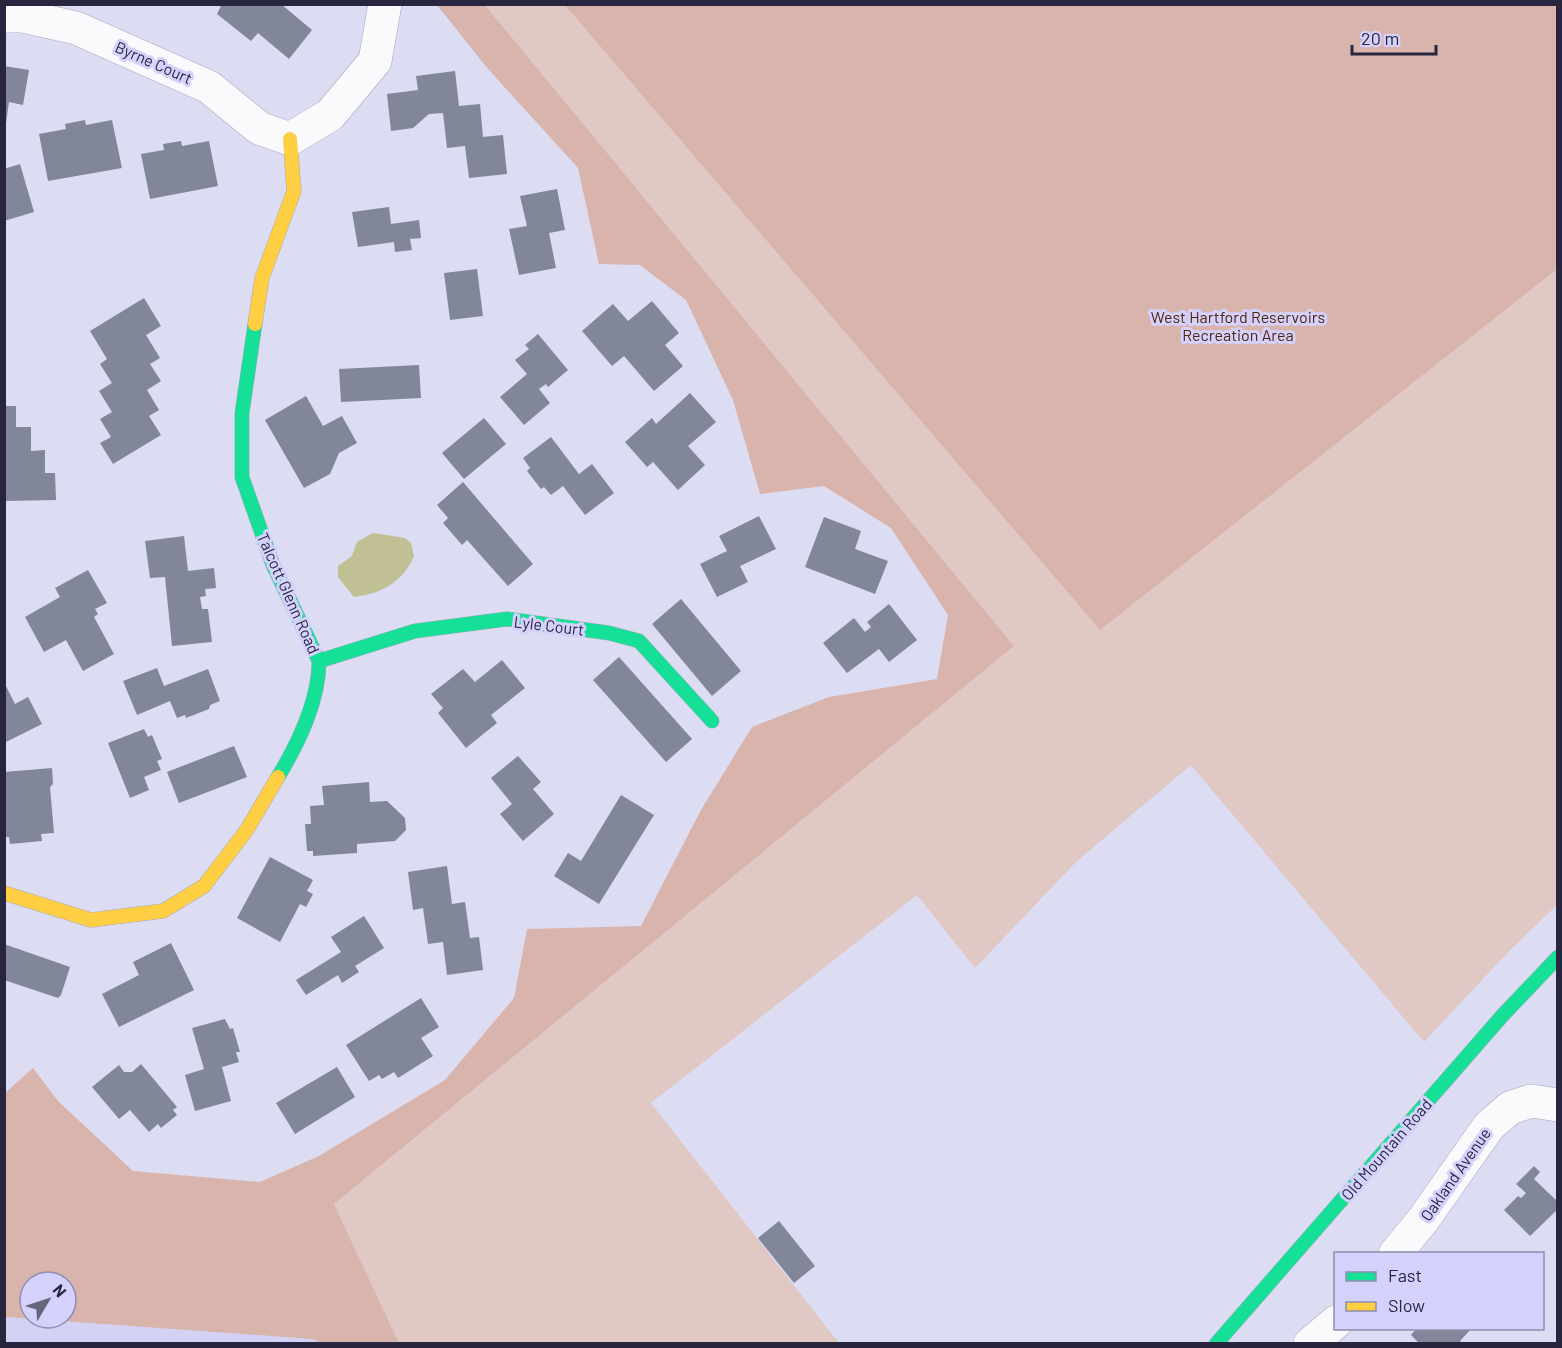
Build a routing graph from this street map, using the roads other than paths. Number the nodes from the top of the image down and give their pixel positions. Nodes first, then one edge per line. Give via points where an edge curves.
1 (385, 4) edge
2 (4, 16) edge
3 (290, 139) junction
4 (319, 661) junction
5 (711, 721) dead end
6 (4, 893) edge
7 (1557, 957) edge
8 (1557, 1105) edge
9 (1397, 1252) edge
10 (1334, 1323) edge
11 (1216, 1344) edge
12 (1310, 1344) edge

1 - 3 street via 375,61 330,115
2 - 3 street, Byrne Court via 76,28 209,87 259,128
3 - 4 street, Talcott Glenn Road via 294,191 262,278 240,448 242,477 273,566
4 - 5 street, Lyle Court via 415,631 507,619 609,633 639,640
4 - 6 street, Talcott Glenn Road via 312,706 287,762 246,831 204,886 163,911 91,920
7 - 11 street, Old Mountain Road
8 - 9 street, Oakland Avenue via 1531,1101 1510,1108 1489,1126
10 - 12 street

